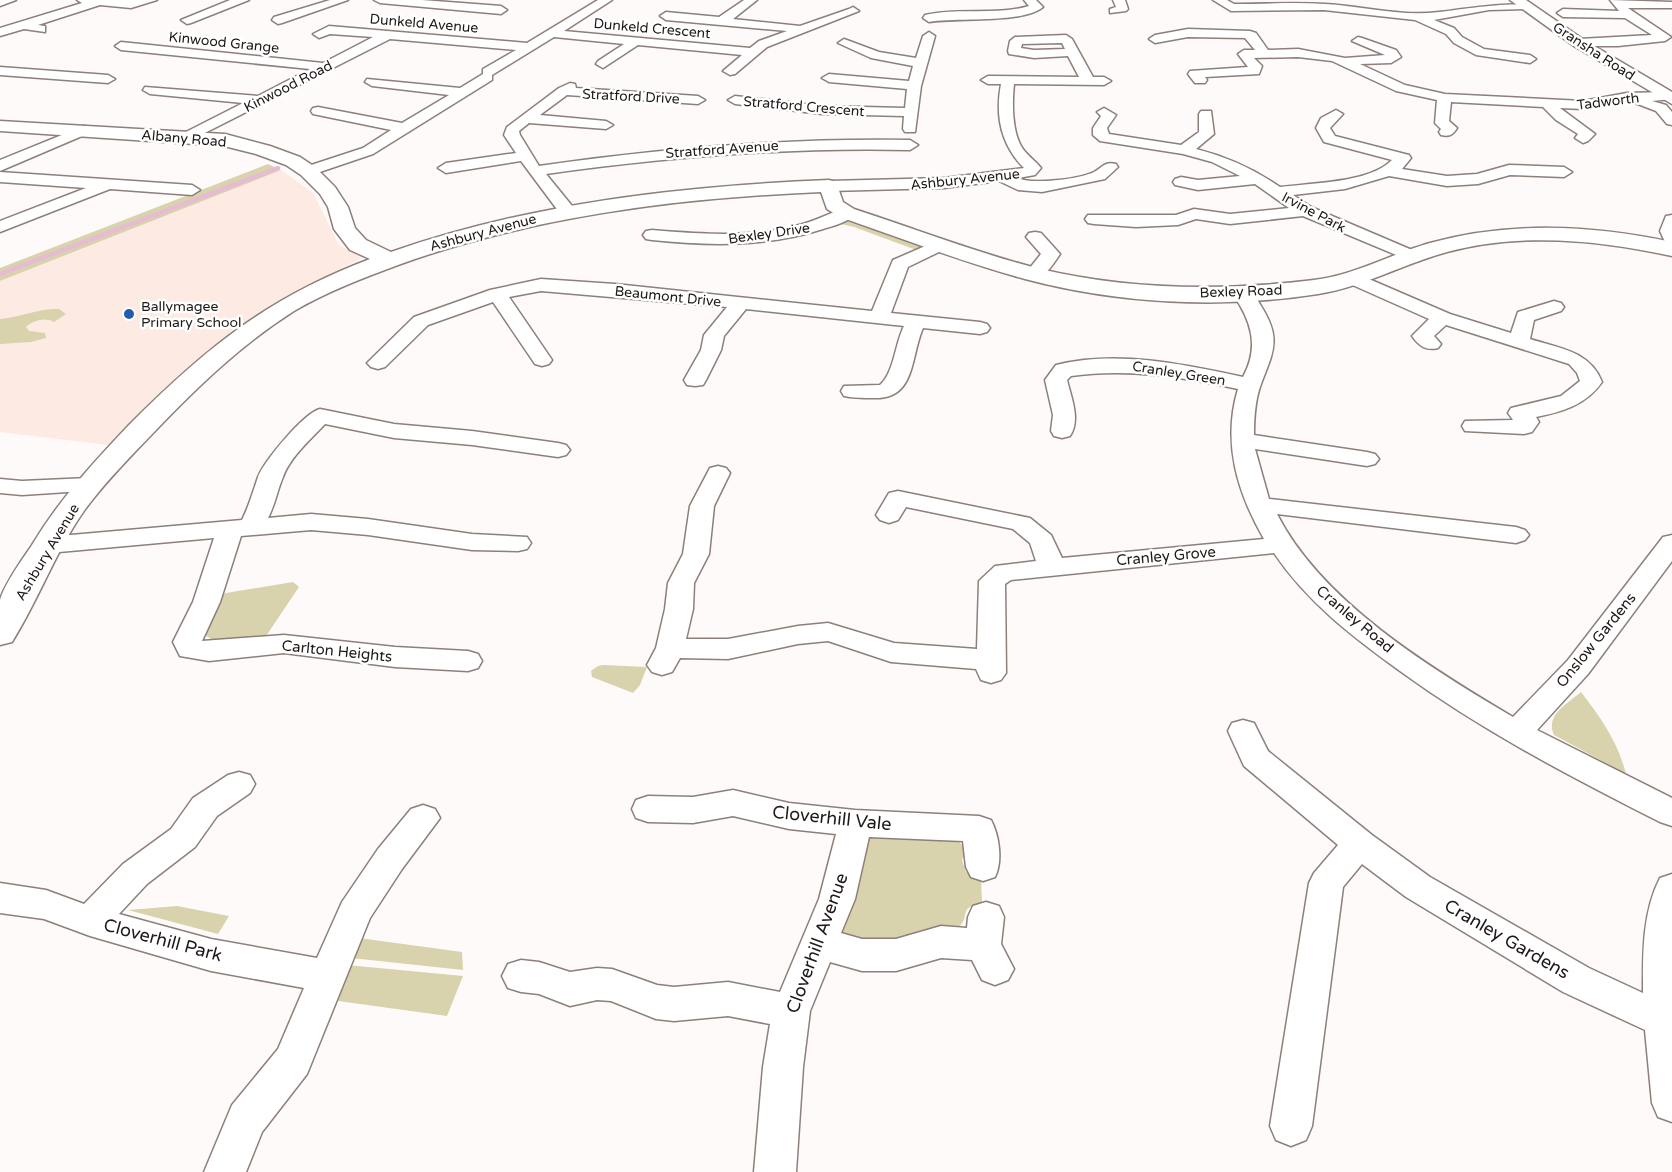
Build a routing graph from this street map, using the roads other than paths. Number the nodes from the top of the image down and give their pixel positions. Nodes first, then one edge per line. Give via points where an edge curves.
1 (83, 0) edge
2 (151, 0) edge
3 (243, 0) edge
4 (342, 0) edge
5 (380, 0) edge
6 (605, 0) edge
7 (751, 0) edge
8 (1030, 0) edge
9 (1219, 0) edge
10 (98, 2) junction
11 (435, 2) edge
12 (619, 2) dead end
13 (1617, 2) edge
14 (1321, 4) edge
15 (1486, 4) edge
16 (1522, 4) edge
17 (1672, 5) edge
18 (845, 11) dead end
19 (1563, 14) dead end
20 (675, 15) dead end
21 (1628, 15) junction
22 (1417, 17) junction
23 (929, 18) dead end
24 (289, 19) dead end
25 (484, 19) dead end
26 (187, 20) dead end
27 (722, 21) junction
28 (24, 26) junction
29 (1649, 27) junction
30 (1672, 28) edge
31 (466, 29) dead end
32 (799, 29) junction
33 (0, 32) edge
34 (551, 33) junction
35 (48, 34) dead end
36 (319, 34) dead end
37 (388, 35) junction
38 (929, 36) dead end
39 (1154, 39) dead end
40 (447, 40) junction
41 (1354, 40) dead end
42 (636, 42) junction
43 (1579, 42) junction
44 (844, 43) dead end
45 (217, 44) dead end
46 (121, 46) dead end
47 (528, 47) junction
48 (750, 52) junction
49 (1071, 52) dead end
50 (1264, 53) junction
51 (197, 55) junction
52 (1530, 59) dead end
53 (1346, 61) junction
54 (626, 63) dead end
55 (920, 63) junction
56 (325, 67) junction
57 (727, 68) dead end
58 (0, 70) edge
59 (38, 72) junction
60 (829, 78) dead end
61 (97, 80) dead end
62 (988, 80) dead end
63 (1200, 80) dead end
64 (1008, 81) junction
65 (1088, 81) junction
66 (1104, 81) dead end
67 (1672, 81) edge
68 (1642, 82) junction
69 (382, 85) dead end
70 (914, 86) junction
71 (6, 88) dead end
72 (146, 90) dead end
73 (463, 92) junction
74 (1627, 97) junction
75 (1445, 98) junction
76 (1670, 98) edge
77 (259, 100) junction
78 (698, 100) dead end
79 (735, 100) dead end
80 (1548, 104) junction
81 (910, 112) junction
82 (1104, 112) dead end
83 (327, 114) dead end
84 (1206, 114) dead end
85 (1336, 114) dead end
86 (526, 118) junction
87 (1672, 121) edge
88 (606, 125) dead end
89 (0, 126) edge
90 (404, 128) junction
91 (84, 130) junction
92 (1446, 132) dead end
93 (188, 137) junction
94 (1583, 138) dead end
95 (1184, 150) junction
96 (525, 156) junction
97 (910, 157) junction
98 (0, 166) edge
99 (1110, 167) dead end
100 (446, 168) dead end
101 (308, 171) junction
102 (535, 171) junction
103 (1388, 171) junction
104 (1564, 172) dead end
105 (0, 177) edge
106 (1003, 177) junction
107 (1258, 179) junction
108 (1181, 182) dead end
109 (110, 184) junction
110 (911, 185) junction
111 (829, 186) junction
112 (192, 190) dead end
113 (1276, 192) junction
114 (1305, 211) junction
115 (568, 212) junction
116 (847, 213) junction
117 (1094, 219) dead end
118 (1672, 220) edge
119 (0, 227) edge
120 (1032, 234) dead end
121 (652, 235) dead end
122 (1672, 240) edge
123 (939, 245) junction
124 (1672, 249) edge
125 (1413, 257) junction
126 (390, 260) junction
127 (1034, 274) junction
128 (1355, 279) junction
129 (1242, 293) junction
130 (496, 294) junction
131 (741, 303) junction
132 (1554, 307) dead end
133 (879, 317) junction
134 (1443, 318) junction
135 (916, 321) junction
136 (980, 328) dead end
137 (1519, 341) junction
138 (1431, 344) dead end
139 (542, 360) dead end
140 (378, 363) dead end
141 (695, 380) dead end
142 (1250, 385) junction
143 (852, 391) dead end
144 (1473, 426) dead end
145 (1062, 431) dead end
146 (1242, 440) junction
147 (558, 450) dead end
148 (1367, 459) dead end
149 (718, 473) dead end
150 (89, 485) junction
151 (0, 486) edge
152 (1261, 505) junction
153 (889, 515) dead end
154 (1502, 528) dead end
155 (239, 530) junction
156 (518, 543) dead end
157 (1672, 543) edge
158 (48, 545) junction
159 (1281, 545) junction
160 (1052, 567) junction
161 (0, 632) edge
162 (468, 661) dead end
163 (1243, 731) dead end
164 (1516, 733) junction
165 (239, 784) dead end
166 (648, 808) dead end
167 (1672, 813) edge
168 (423, 818) dead end
169 (855, 823) junction
170 (1360, 844) junction
171 (983, 867) dead end
172 (1672, 888) edge
173 (0, 898) edge
174 (90, 921) junction
175 (819, 943) junction
176 (988, 944) dead end
177 (327, 976) junction
178 (521, 976) dead end
179 (791, 1011) junction
180 (1663, 1020) junction
181 (1672, 1102) edge
182 (1291, 1126) dead end
183 (225, 1172) edge
184 (775, 1172) edge

1 - 10 street
2 - 10 street via 131,5
3 - 26 street
4 - 24 street
5 - 11 street via 401,5
6 - 12 street
6 - 34 street
7 - 27 street
8 - 23 street via 1037,7 1014,13
9 - 14 street via 1235,8
10 - 28 street
11 - 25 street via 505,7
13 - 17 street
13 - 21 street
14 - 22 street
15 - 16 street
15 - 22 street via 1439,16
16 - 43 street, Gransha Road
18 - 32 street
19 - 21 street
20 - 27 street
21 - 29 street
22 - 52 street via 1450,31 1481,52
27 - 32 street
28 - 33 street
28 - 35 street via 54,31
29 - 30 street
29 - 43 street via 1665,37
31 - 40 street
32 - 48 street
34 - 42 street, Dunkeld Crescent
34 - 47 street
36 - 37 street, Dunkeld Avenue via 328,30
37 - 40 street, Dunkeld Avenue
37 - 56 street, Kinwood Road
38 - 55 street
39 - 50 street via 1199,33 1246,34
40 - 47 street, Dunkeld Avenue
41 - 53 street, Tadworth via 1391,52 1395,57
42 - 48 street, Dunkeld Crescent
42 - 54 street via 605,63
43 - 68 street, Gransha Road
44 - 55 street via 876,55
45 - 51 street
46 - 51 street, Kinwood Grange
47 - 73 street via 486,71
48 - 57 street
49 - 65 street
50 - 53 street, Tadworth via 1311,54
50 - 63 street via 1244,54 1255,66 1254,71 1195,74
51 - 56 street, Kinwood Grange
53 - 75 street, Tadworth via 1401,88
55 - 70 street
56 - 77 street, Kinwood Road
58 - 59 street
59 - 61 street
59 - 71 street
60 - 70 street
62 - 64 street
64 - 65 street
64 - 106 street, Ashbury Avenue via 1008,119 1014,148 1033,168
65 - 66 street
67 - 68 street
68 - 76 street, Gransha Road
69 - 73 street
70 - 81 street
72 - 77 street
73 - 90 street
74 - 76 street, Tadworth
74 - 80 street, Tadworth via 1597,105
74 - 87 street via 1660,108
75 - 80 street, Tadworth
75 - 92 street via 1442,123 1450,128
77 - 93 street, Kinwood Road
78 - 86 street, Stratford Drive via 567,89
79 - 81 street, Stratford Crescent via 807,109
80 - 94 street, Tadworth via 1588,134
81 - 97 street
82 - 95 street, Irvine Park via 1109,115 1100,128 1101,135 1142,148
83 - 90 street
84 - 95 street via 1207,134
85 - 103 street via 1323,128 1329,139 1403,158
86 - 88 street
86 - 96 street, Stratford Drive via 512,130
89 - 91 street, Albany Road
90 - 101 street via 368,151
91 - 93 street, Albany Road
91 - 98 street
93 - 101 street, Albany Road via 225,140 263,150
95 - 107 street, Irvine Park via 1218,159
96 - 100 street
96 - 102 street, Stratford Drive
97 - 102 street, Stratford Avenue via 811,144 648,155
97 - 110 street
99 - 106 street via 1099,176 1042,187 1024,187
101 - 126 street, Albany Road via 328,191 345,229 358,245
102 - 115 street, Stratford Drive
103 - 104 street via 1447,181 1509,170
103 - 113 street via 1362,179
105 - 109 street
106 - 110 street, Ashbury Avenue
107 - 108 street via 1198,185
107 - 113 street, Irvine Park
109 - 112 street
109 - 119 street
110 - 111 street, Ashbury Avenue
111 - 115 street, Ashbury Avenue via 692,193
111 - 116 street via 834,205
113 - 114 street, Irvine Park
114 - 117 street via 1230,219 1194,214 1178,220
114 - 125 street, Irvine Park
115 - 126 street, Ashbury Avenue via 469,234
116 - 121 street, Bexley Drive via 812,228 744,240
116 - 123 street, Bexley Road
118 - 122 street
120 - 127 street via 1051,254
123 - 127 street, Bexley Road
123 - 133 street via 900,264
124 - 125 street, Bexley Road via 1602,236 1550,233 1480,238
125 - 128 street, Bexley Road
126 - 150 street, Ashbury Avenue via 344,277 289,305 238,339 164,405
127 - 129 street, Bexley Road via 1092,286
128 - 129 street, Bexley Road via 1318,287
128 - 134 street
129 - 142 street, Cranley Road via 1259,319 1263,336 1262,360
130 - 131 street, Beaumont Drive via 542,285
130 - 139 street
130 - 140 street, Beaumont Drive via 421,321
131 - 133 street, Beaumont Drive
131 - 141 street via 714,334 711,350
132 - 137 street via 1526,316
133 - 135 street, Beaumont Drive
134 - 137 street
134 - 138 street via 1422,336
135 - 136 street, Beaumont Drive
135 - 143 street via 905,349 903,372 893,385 885,392
137 - 144 street via 1576,360 1591,382 1583,393 1556,406 1519,414 1528,422 1524,427
142 - 145 street, Cranley Green via 1135,365 1064,370 1056,380 1064,415
142 - 146 street, Cranley Road
146 - 148 street
146 - 152 street, Cranley Road
147 - 155 street, Carlton Heights via 394,431 320,416 289,450 271,476 263,504
149 - 160 street, Cranley Grove via 702,506 696,554 681,582 679,609 666,656 828,632 891,652 991,667 992,581 1004,572
150 - 151 street
150 - 158 street, Ashbury Avenue
152 - 154 street
152 - 159 street, Cranley Road
153 - 160 street via 898,498 1021,523 1042,540
155 - 156 street via 311,522 472,542
155 - 158 street
155 - 162 street, Carlton Heights via 187,642 190,649 209,651 284,644
157 - 164 street, Onslow Gardens via 1578,667
158 - 161 street, Ashbury Avenue
159 - 160 street, Cranley Grove
159 - 164 street, Cranley Road via 1328,600 1374,639
163 - 170 street, Cranley Gardens via 1255,758
164 - 167 street, Cranley Road
165 - 174 street via 205,807 183,838 135,874
166 - 169 street, Cloverhill Vale via 693,810 733,803 789,816
168 - 177 street via 355,912
169 - 171 street, Cloverhill Vale via 979,829
169 - 175 street, Cloverhill Avenue via 837,899
170 - 180 street, Cranley Gardens via 1418,887 1575,980
170 - 182 street via 1326,883
172 - 180 street via 1661,944
173 - 174 street, Cloverhill Park via 46,905
174 - 177 street, Cloverhill Park via 210,955
175 - 176 street via 862,955 896,955 941,942
175 - 179 street, Cloverhill Avenue
177 - 183 street via 293,1061 247,1119
178 - 179 street via 570,989 612,985 656,1002 728,999
179 - 184 street, Cloverhill Avenue
180 - 181 street

